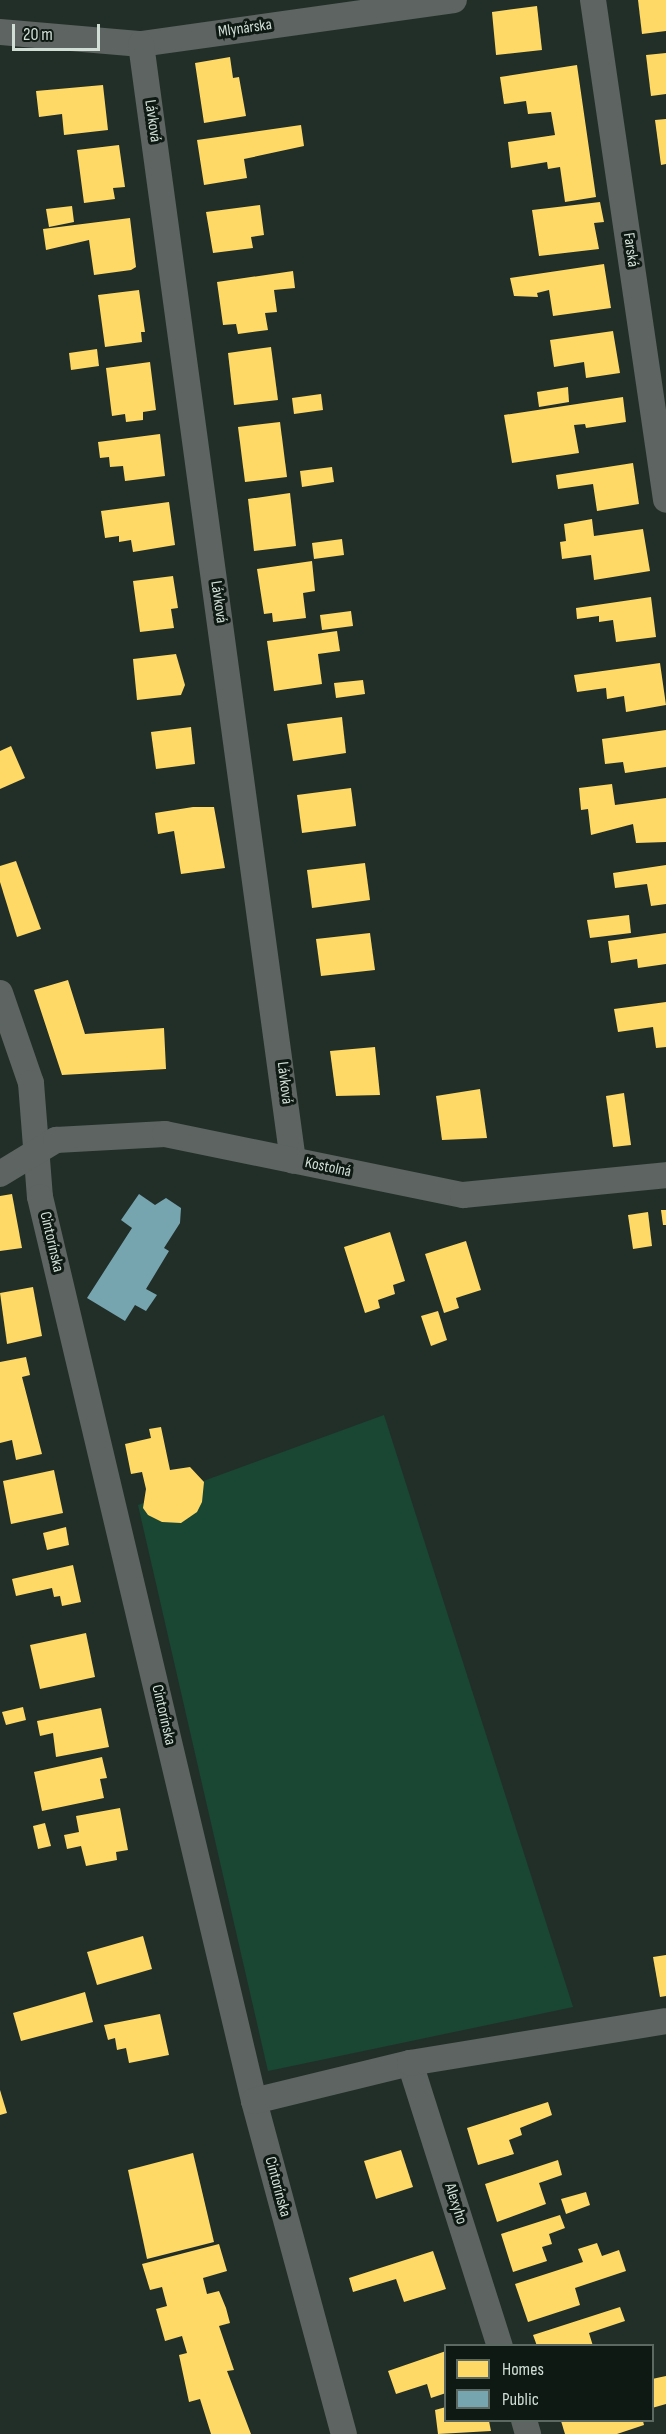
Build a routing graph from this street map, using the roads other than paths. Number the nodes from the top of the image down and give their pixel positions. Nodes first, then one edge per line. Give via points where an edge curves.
1 (454, 0) edge
2 (593, 0) edge
3 (0, 32) edge
4 (141, 44) junction
5 (666, 500) edge
6 (0, 993) edge
7 (36, 1154) junction
8 (293, 1161) junction
9 (0, 1174) edge
10 (666, 1175) edge
11 (666, 2021) edge
12 (410, 2063) junction
13 (254, 2101) junction
14 (499, 2344) edge
15 (344, 2434) edge

1 - 4 street, Mlynárska
2 - 5 street, Farská
3 - 4 street, Mlynárska
4 - 8 street, Lávková
6 - 7 street, Cintorínska via 31,1083
7 - 8 street, Kostolná via 56,1140 165,1134
7 - 9 street, Kostolná
7 - 13 street, Cintorínska via 40,1197
8 - 10 street, Kostolná via 463,1196
11 - 12 street
12 - 13 street
12 - 14 street, Alexyho
13 - 15 street, Cintorínska

